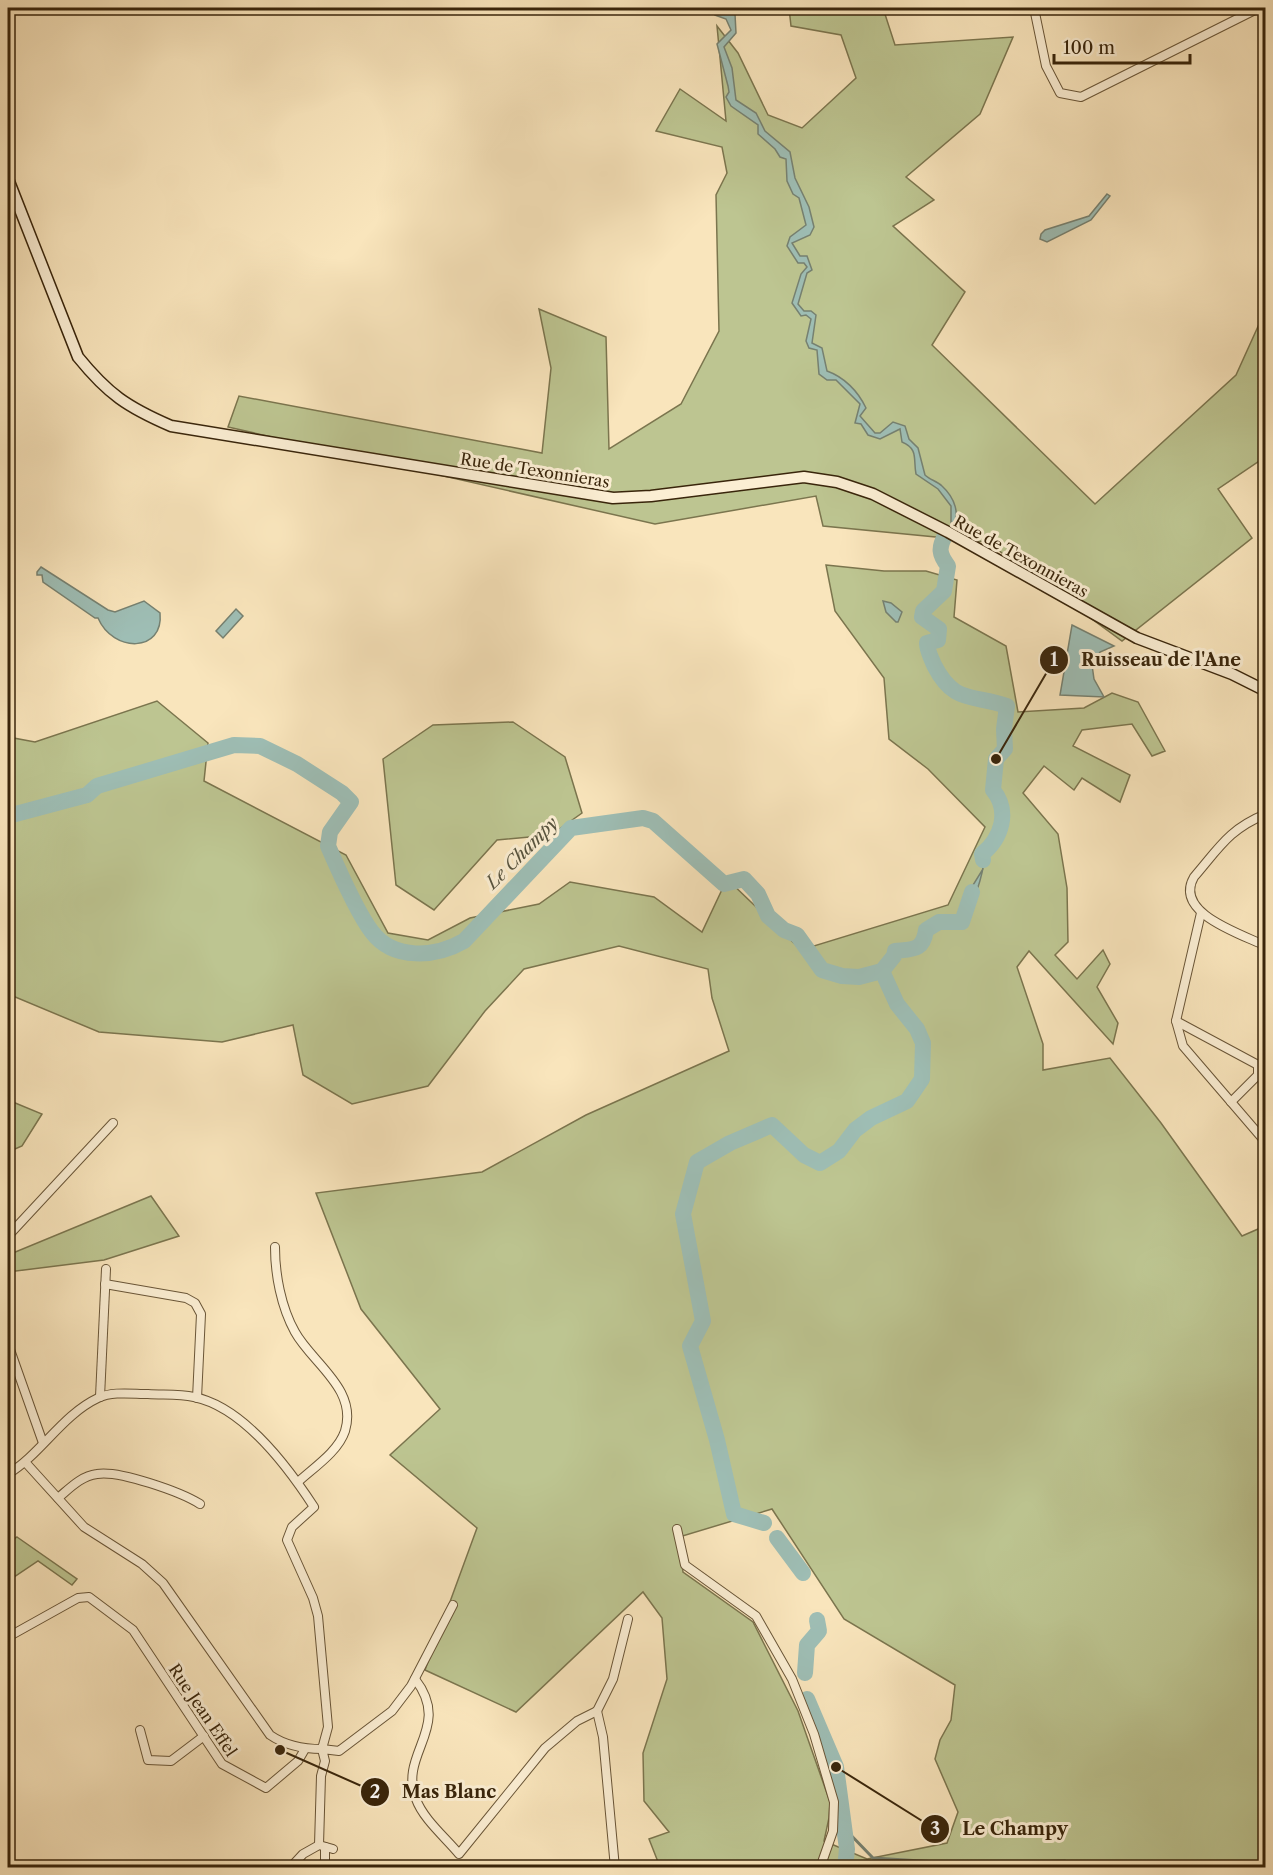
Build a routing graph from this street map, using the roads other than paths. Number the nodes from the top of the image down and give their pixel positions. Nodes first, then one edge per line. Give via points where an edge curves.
1 (1034, 8) edge
2 (1260, 8) edge
3 (8, 179) edge
4 (1266, 694) edge
5 (1266, 707) edge
6 (1266, 766) edge
7 (1266, 795) edge
8 (1266, 814) edge
9 (1201, 914) junction
10 (1266, 946) edge
11 (1176, 1021) junction
12 (1231, 1102) junction
13 (113, 1123) dead end
14 (1266, 1139) edge
15 (8, 1236) edge
16 (274, 1246) dead end
17 (106, 1269) dead end
18 (105, 1284) junction
19 (8, 1344) edge
20 (100, 1397) junction
21 (197, 1398) junction
22 (43, 1443) junction
23 (26, 1463) junction
24 (8, 1474) edge
25 (297, 1482) junction
26 (58, 1498) junction
27 (200, 1504) dead end
28 (676, 1529) dead end
29 (453, 1605) dead end
30 (628, 1619) dead end
31 (8, 1637) edge
32 (415, 1679) junction
33 (597, 1712) junction
34 (140, 1730) dead end
35 (204, 1736) junction
36 (305, 1749) junction
37 (322, 1749) junction
38 (326, 1847) junction
39 (290, 1868) edge
40 (320, 1868) edge
41 (615, 1868) edge
42 (820, 1868) edge

1 - 2 street via 1046,66 1060,93 1081,97
3 - 4 main road, Rue de Texonnieras via 78,357 95,378 130,408 171,426 613,498 804,477 837,482 873,494 939,528 1137,638 1232,674
4 - 5 main road
6 - 7 street
8 - 9 street via 1231,833 1194,877 1189,896
9 - 10 street
9 - 11 street
11 - 12 street via 1183,1046
11 - 12 street via 1258,1065 1258,1076
12 - 14 street
13 - 15 street
16 - 25 street via 275,1274 295,1332 339,1387 346,1413 345,1431 334,1449
17 - 18 street
18 - 20 street
18 - 21 street via 186,1298 195,1303 201,1314
19 - 22 street
20 - 21 street via 117,1394
20 - 22 street
21 - 25 street via 249,1428
22 - 23 street
23 - 24 street
23 - 26 street
25 - 37 street via 314,1507 292,1527 287,1540 318,1616 328,1727
26 - 27 street via 80,1480 111,1473 186,1495
26 - 36 street via 84,1527 142,1564 163,1583 270,1735 281,1743
28 - 42 street via 686,1565 756,1616 792,1679 814,1734 834,1802 833,1831
29 - 32 street
30 - 33 street via 614,1679
31 - 35 street, Rue Jean Effel via 78,1598 88,1598 133,1630
32 - 33 street via 430,1708 429,1724 414,1765 416,1799 459,1854 545,1748 577,1721
32 - 37 street via 392,1712 339,1751
33 - 41 street via 603,1737
34 - 35 street via 148,1760 171,1761
35 - 36 street, Rue Jean Effel via 227,1769 266,1788 298,1761
36 - 37 street
37 - 38 street
38 - 39 street via 303,1854
38 - 40 street

